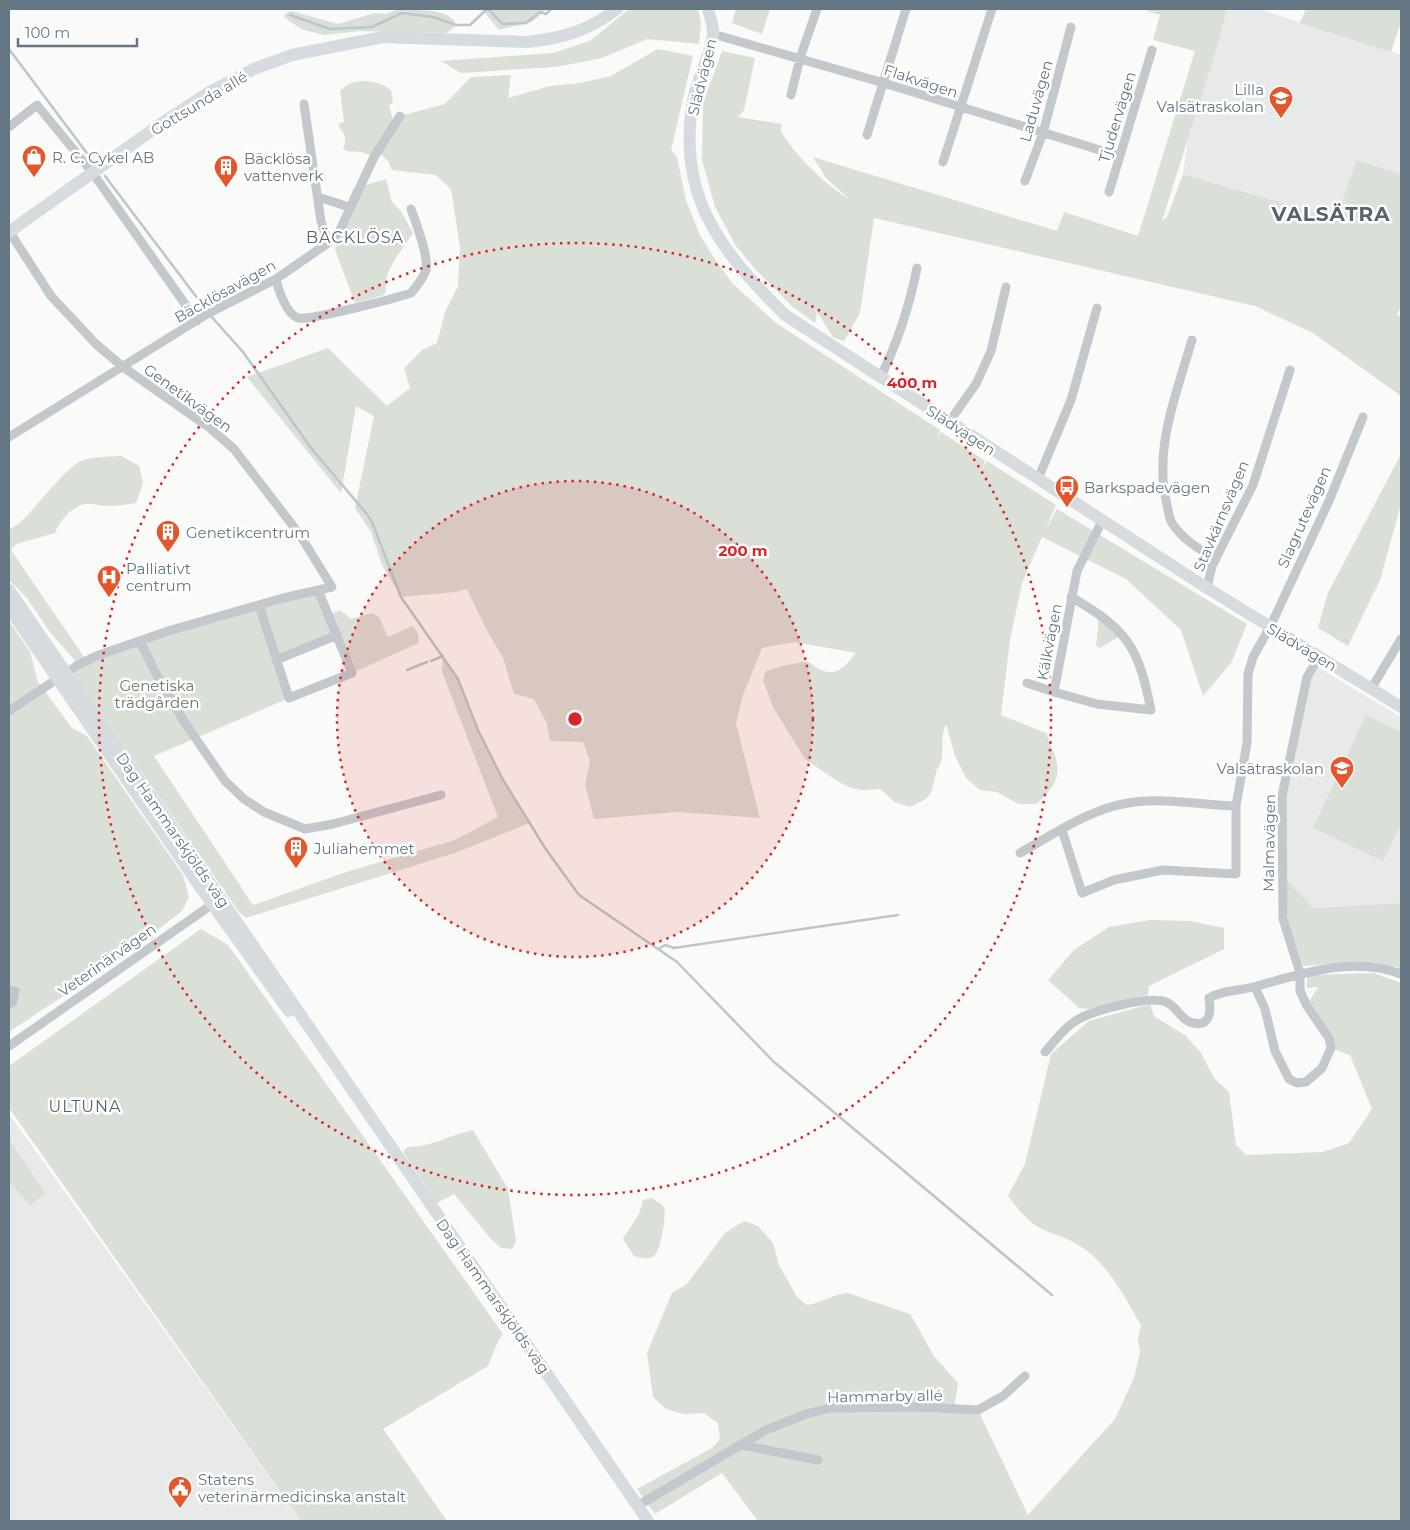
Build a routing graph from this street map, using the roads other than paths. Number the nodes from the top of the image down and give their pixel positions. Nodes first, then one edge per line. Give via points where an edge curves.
1 (617, 9) edge
2 (708, 9) edge
3 (817, 9) edge
4 (906, 9) edge
5 (992, 9) edge
6 (1071, 27) dead end
7 (713, 34) junction
8 (1152, 50) dead end
9 (800, 58) junction
10 (884, 83) junction
11 (791, 95) dead end
12 (304, 104) dead end
13 (962, 108) junction
14 (400, 116) dead end
15 (9, 127) edge
16 (1043, 133) junction
17 (867, 135) dead end
18 (1119, 156) junction
19 (943, 162) dead end
20 (92, 172) junction
21 (1025, 181) dead end
22 (1108, 192) dead end
23 (318, 197) junction
24 (350, 207) junction
25 (411, 209) dead end
26 (9, 232) edge
27 (328, 243) junction
28 (917, 268) dead end
29 (276, 279) junction
30 (1006, 287) dead end
31 (1097, 308) dead end
32 (197, 322) junction
33 (1192, 340) dead end
34 (123, 367) junction
35 (1290, 370) dead end
36 (880, 378) junction
37 (1362, 417) dead end
38 (949, 422) junction
39 (9, 437) edge
40 (1038, 479) junction
41 (1102, 521) junction
42 (1216, 559) junction
43 (1207, 588) junction
44 (9, 590) edge
45 (318, 590) junction
46 (1072, 597) junction
47 (258, 605) junction
48 (9, 608) edge
49 (1270, 627) junction
50 (337, 635) junction
51 (140, 640) junction
52 (1401, 640) edge
53 (1319, 657) junction
54 (276, 660) junction
55 (60, 676) junction
56 (1028, 683) dead end
57 (1371, 689) junction
58 (1054, 692) junction
59 (1401, 707) edge
60 (9, 711) edge
61 (441, 795) dead end
62 (1236, 806) junction
63 (1062, 830) junction
64 (1020, 853) dead end
65 (216, 902) junction
66 (1300, 972) junction
67 (1401, 974) edge
68 (1255, 987) junction
69 (9, 1046) edge
70 (1045, 1052) dead end
71 (1025, 1376) dead end
72 (742, 1445) junction
73 (818, 1460) dead end
74 (637, 1506) junction
75 (648, 1521) edge

1 - 20 street, Gottsunda allé via 597,24 549,39 527,42 383,37 292,55 254,69 211,91
2 - 7 street, Slädvägen
3 - 9 street
4 - 10 street
5 - 13 street
6 - 16 street, Laduvägen
7 - 9 street, Flakvägen
7 - 36 street, Slädvägen via 693,100 690,128 690,157 697,192 711,226 744,274 785,315
8 - 18 street, Tjudervägen
9 - 10 street, Flakvägen
9 - 11 street
10 - 13 street, Flakvägen
10 - 17 street
12 - 23 street
13 - 16 street, Flakvägen
13 - 19 street
14 - 24 street, Bäcklösavägen via 374,157
15 - 20 street via 37,104
16 - 18 street, Flakvägen
16 - 21 street, Laduvägen
18 - 22 street, Tjudervägen
20 - 26 street, Gottsunda allé
20 - 32 street
23 - 24 street
23 - 27 street
24 - 27 street, Bäcklösavägen via 339,232
25 - 29 street via 426,268 411,292 315,317 298,318 280,295
26 - 34 street, Genetikvägen via 51,296 96,344
27 - 29 street, Bäcklösavägen
28 - 36 street via 896,348
29 - 32 street, Bäcklösavägen
30 - 38 street via 991,351 976,384
31 - 40 street via 1071,400
32 - 34 street, Bäcklösavägen
33 - 42 street via 1169,420 1162,462 1165,499 1170,521 1185,540
34 - 39 street, Bäcklösavägen
34 - 45 street, Genetikvägen via 210,428 234,450 300,535 332,587
35 - 42 street, Stavkärnsvägen via 1253,484
36 - 38 street, Slädvägen
37 - 49 street, Slagrutevägen via 1329,501
38 - 40 street, Slädvägen
40 - 41 street, Slädvägen
41 - 43 street, Slädvägen
41 - 46 street, Kälkvägen via 1077,571
42 - 43 street, Stavkärnsvägen
43 - 49 street, Slädvägen
44 - 55 street, Dag Hammarskjölds väg
45 - 47 street
45 - 50 street
46 - 58 street, Kälkvägen
46 - 58 street, Kälkvägen via 1105,616 1127,638 1144,672 1151,710 1097,704
47 - 51 street
47 - 54 street
48 - 55 street, Dag Hammarskjölds väg
49 - 53 street, Slädvägen
49 - 62 street, Slagrutevägen via 1252,657 1248,674 1247,743
50 - 54 street
50 - 54 street via 352,673 289,698
51 - 55 street via 86,660
51 - 61 street via 183,720 224,781 264,812 305,829
52 - 57 street
53 - 57 street, Slädvägen
53 - 66 street, Malmavägen via 1307,677 1282,796 1283,919
55 - 60 street
55 - 65 street, Dag Hammarskjölds väg
56 - 58 street, Kälkvägen
57 - 59 street, Slädvägen
62 - 63 street via 1171,801 1128,803 1100,811
62 - 63 street, Slagrutevägen via 1236,874 1163,870 1138,873 1082,894
63 - 64 street
65 - 69 street, Veterinärvägen
65 - 74 street, Dag Hammarskjölds väg via 339,1070
66 - 67 street via 1333,967 1388,969
66 - 68 street
66 - 68 street, Malmavägen via 1300,991 1329,1038 1331,1048 1322,1068 1306,1082 1297,1083 1289,1079 1275,1051 1265,1009
68 - 70 street via 1217,993 1209,998 1212,1011 1202,1022 1185,1020 1166,1002 1159,1001 1087,1015 1073,1022
71 - 72 street, Hammarby allé via 1003,1396 978,1410 830,1408 766,1430
72 - 73 street
72 - 74 street, Hammarby allé
74 - 75 street, Dag Hammarskjölds väg

